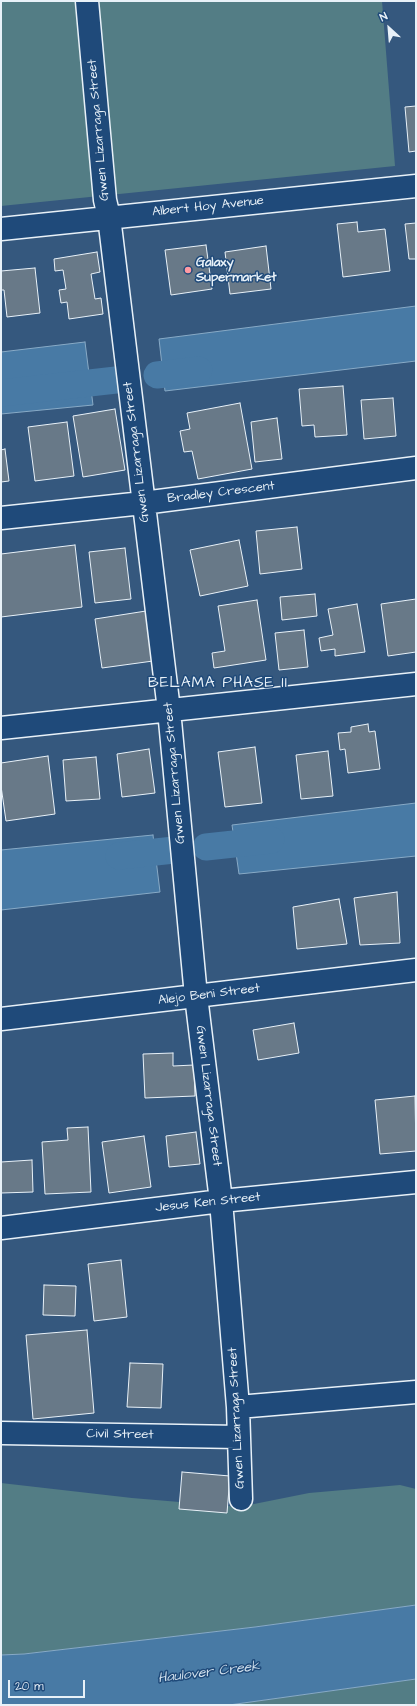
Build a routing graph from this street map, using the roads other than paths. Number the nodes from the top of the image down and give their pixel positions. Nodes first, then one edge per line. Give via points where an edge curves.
1 (87, 1) edge
2 (416, 186) edge
3 (109, 217) junction
4 (1, 229) edge
5 (416, 468) edge
6 (143, 502) junction
7 (1, 518) edge
8 (416, 684) edge
9 (169, 710) junction
10 (1, 728) edge
11 (416, 970) edge
12 (196, 996) junction
13 (1, 1019) edge
14 (416, 1182) edge
15 (222, 1201) junction
16 (1, 1228) edge
17 (416, 1392) edge
18 (238, 1406) junction
19 (1, 1432) edge
20 (239, 1437) junction
21 (241, 1499) dead end

1 - 3 street, Gwen Lizarraga Street via 105,200
2 - 3 street, Albert Hoy Avenue
3 - 4 street, Albert Hoy Avenue
3 - 6 street, Gwen Lizarraga Street
5 - 6 street, Bradley Crescent
6 - 7 street, Bradley Crescent
6 - 9 street, Gwen Lizarraga Street
8 - 9 street
9 - 10 street
9 - 12 street, Gwen Lizarraga Street
11 - 12 street, Alejo Beni Street
12 - 13 street, Alejo Beni Street
12 - 15 street, Gwen Lizarraga Street
14 - 15 street, Jesus Ken Street
15 - 16 street, Jesus Ken Street
15 - 18 street, Gwen Lizarraga Street
17 - 18 street
18 - 20 street, Gwen Lizarraga Street
19 - 20 street, Civil Street
20 - 21 street, Gwen Lizarraga Street

